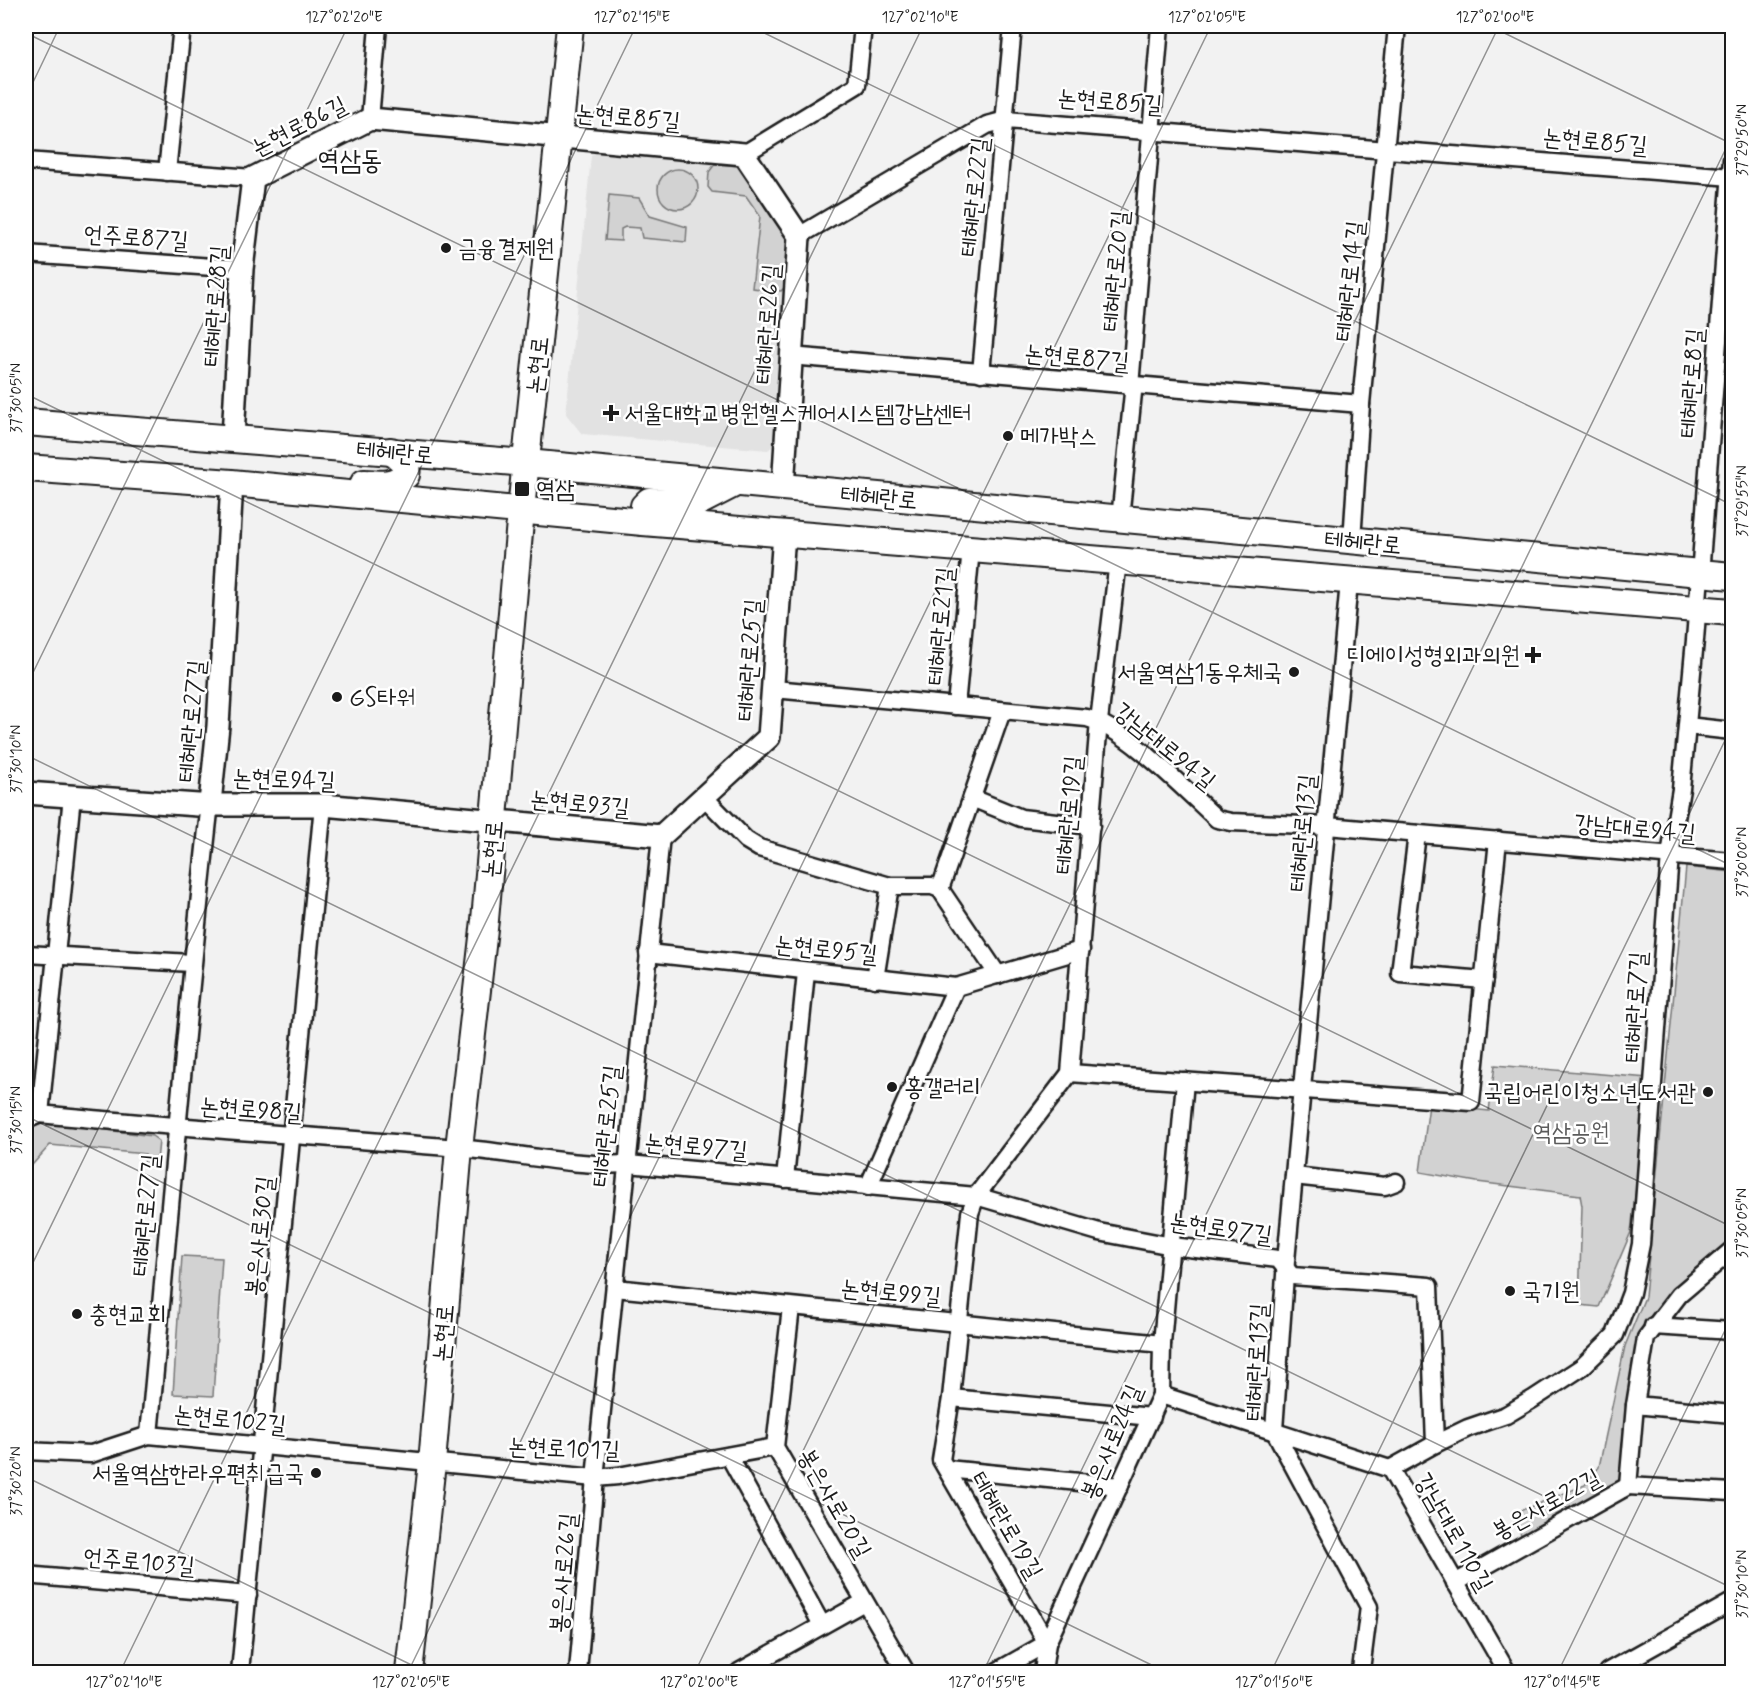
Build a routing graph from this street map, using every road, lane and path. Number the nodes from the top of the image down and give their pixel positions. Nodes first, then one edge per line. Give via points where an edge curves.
1 (182, 26) edge
2 (378, 26) edge
3 (570, 26) edge
4 (863, 26) edge
5 (1013, 26) edge
6 (1161, 26) edge
7 (1397, 26) edge
8 (370, 119) junction
9 (1006, 120) junction
10 (1152, 130) junction
11 (560, 137) junction
12 (1386, 148) junction
13 (744, 154) junction
14 (1732, 159) edge
15 (26, 161) edge
16 (167, 172) junction
17 (1732, 177) edge
18 (253, 178) junction
19 (799, 236) junction
20 (26, 254) edge
21 (242, 269) junction
22 (790, 356) junction
23 (981, 373) junction
24 (1130, 386) junction
25 (1361, 404) junction
26 (26, 422) edge
27 (233, 438) junction
28 (391, 452) junction
29 (527, 463) junction
30 (26, 468) edge
31 (232, 483) junction
32 (736, 483) junction
33 (783, 488) junction
34 (297, 489) junction
35 (521, 510) junction
36 (1120, 519) junction
37 (643, 522) junction
38 (784, 534) junction
39 (1352, 541) junction
40 (971, 549) junction
41 (1118, 561) junction
42 (1700, 573) junction
43 (1732, 576) edge
44 (1349, 582) junction
45 (1697, 610) junction
46 (1732, 612) edge
47 (774, 689) junction
48 (956, 706) junction
49 (1002, 711) junction
50 (1099, 721) junction
51 (1687, 726) junction
52 (1732, 731) edge
53 (26, 793) edge
54 (72, 796) junction
55 (704, 797) junction
56 (972, 798) junction
57 (210, 802) junction
58 (323, 805) junction
59 (494, 820) junction
60 (1091, 826) junction
61 (1327, 826) junction
62 (1417, 834) junction
63 (661, 836) junction
64 (1498, 840) junction
65 (1670, 855) junction
66 (1732, 861) edge
67 (890, 886) junction
68 (940, 888) junction
69 (1081, 950) junction
70 (648, 953) junction
71 (26, 954) edge
72 (57, 956) junction
73 (192, 963) junction
74 (806, 972) junction
75 (998, 975) junction
76 (875, 979) junction
77 (1484, 980) junction
78 (956, 987) junction
79 (1070, 1073) junction
80 (1185, 1081) junction
81 (1302, 1088) junction
82 (33, 1117) edge
83 (178, 1128) junction
84 (294, 1135) junction
85 (459, 1148) junction
86 (628, 1164) junction
87 (1294, 1176) junction
88 (785, 1179) junction
89 (1396, 1182) dead end
90 (868, 1187) junction
91 (976, 1196) junction
92 (1172, 1246) junction
93 (1732, 1250) edge
94 (1286, 1267) junction
95 (615, 1288) junction
96 (791, 1307) junction
97 (959, 1322) junction
98 (1653, 1326) junction
99 (1732, 1331) edge
100 (1162, 1344) junction
101 (1161, 1395) junction
102 (951, 1398) junction
103 (1635, 1405) junction
104 (1732, 1414) edge
105 (1152, 1417) junction
106 (1274, 1430) junction
107 (149, 1435) junction
108 (1435, 1444) junction
109 (261, 1447) junction
110 (775, 1447) junction
111 (26, 1451) edge
112 (729, 1456) junction
113 (432, 1463) junction
114 (948, 1469) junction
115 (1390, 1469) junction
116 (595, 1478) junction
117 (1120, 1486) junction
118 (1628, 1486) junction
119 (1732, 1492) edge
120 (26, 1575) edge
121 (1455, 1582) junction
122 (248, 1595) junction
123 (864, 1602) junction
124 (1732, 1602) edge
125 (822, 1625) junction
126 (1047, 1643) junction
127 (240, 1672) edge
128 (409, 1672) edge
129 (578, 1672) edge
130 (739, 1672) edge
131 (906, 1672) edge
132 (996, 1672) edge
133 (1043, 1672) edge
134 (1358, 1672) edge
135 (1507, 1672) edge
136 (1606, 1672) edge

1 - 16 street
2 - 8 street
3 - 11 main road, 논현로
4 - 13 street via 856,85
5 - 9 street, 테헤란로22길
6 - 10 street, 테헤란로20길
7 - 12 street, 테헤란로14길
8 - 11 street, 논현로86길
8 - 18 street, 논현로86길
9 - 10 street, 논현로85길
9 - 19 street, 논현로85길 via 987,125
9 - 23 street, 테헤란로22길
10 - 12 street, 논현로85길
10 - 24 street, 테헤란로20길
11 - 13 street, 논현로85길
11 - 29 main road, 논현로
12 - 17 street, 논현로85길
12 - 25 street, 테헤란로14길
13 - 19 street
14 - 17 street, 테헤란로8길
15 - 16 street, 논현로86길
16 - 18 street, 논현로86길
17 - 42 street, 테헤란로8길
18 - 21 street, 테헤란로28길
19 - 22 street, 테헤란로26길
20 - 21 street, 언주로87길
21 - 27 street, 테헤란로28길
22 - 23 street, 논현로87길
22 - 33 street, 테헤란로26길
23 - 24 street, 논현로87길
24 - 25 street, 논현로87길
24 - 36 street, 테헤란로20길 via 1133,393
25 - 39 street, 테헤란로14길
26 - 27 main road, 테헤란로
27 - 28 main road, 테헤란로
28 - 29 main road, 테헤란로
28 - 34 main road via 407,469 399,481 309,481
29 - 32 main road, 테헤란로
29 - 35 main road, 논현로
30 - 31 main road, 테헤란로
31 - 34 main road, 테헤란로
31 - 57 street, 테헤란로27길
32 - 33 main road, 테헤란로
32 - 37 main road via 699,502 649,501 644,506
33 - 36 main road, 테헤란로
34 - 35 main road, 테헤란로
35 - 37 main road, 테헤란로
35 - 59 main road, 논현로
36 - 39 main road, 테헤란로
37 - 38 main road, 테헤란로
38 - 40 main road, 테헤란로
38 - 47 street, 테헤란로25길
39 - 42 main road, 테헤란로
40 - 41 main road, 테헤란로
40 - 48 street, 테헤란로21길
41 - 44 main road, 테헤란로
41 - 50 street, 테헤란로19길
42 - 43 main road, 테헤란로
42 - 45 street, 테헤란로8길
44 - 45 main road, 테헤란로
44 - 61 street, 테헤란로13길
45 - 46 main road, 테헤란로
45 - 51 street, 테헤란로7길
47 - 48 street, 강남대로94길
47 - 55 street, 테헤란로25길 via 769,737
48 - 49 street, 강남대로94길
49 - 50 street, 강남대로94길
49 - 56 street
50 - 60 street, 테헤란로19길
50 - 61 street, 강남대로94길 via 1139,750 1217,819
51 - 52 street
51 - 65 street, 테헤란로7길
53 - 54 street, 논현로94길
54 - 57 street, 논현로94길 via 198,805
54 - 72 street
55 - 63 street, 테헤란로25길
55 - 67 street via 759,848
56 - 60 street via 1021,818
56 - 68 street
57 - 58 street, 논현로94길
57 - 73 street, 테헤란로27길
58 - 59 street, 논현로94길
58 - 84 street, 봉은사로30길
59 - 63 street, 논현로93길
59 - 85 main road, 논현로
60 - 69 street, 테헤란로19길
61 - 62 street, 강남대로94길
61 - 81 street, 테헤란로13길
62 - 64 street, 강남대로94길
62 - 77 street via 1400,973
63 - 70 street, 테헤란로25길
64 - 65 street, 강남대로94길
64 - 77 street
65 - 66 street, 강남대로94길
65 - 108 street, 테헤란로7길 via 1641,1244 1631,1293 1615,1335 1582,1367 1543,1393 1506,1415
67 - 68 street
67 - 76 street
68 - 75 street
69 - 75 street, 논현로95길
69 - 79 street, 테헤란로19길
70 - 74 street, 논현로95길
70 - 86 street, 테헤란로25길
71 - 72 street
72 - 73 street
72 - 82 street, 논현로98길
73 - 83 street, 테헤란로27길
74 - 76 street, 논현로95길
74 - 88 street
75 - 78 street, 논현로95길
76 - 78 street, 논현로95길
77 - 81 street via 1471,1101
78 - 90 street
79 - 80 street
79 - 91 street, 테헤란로19길
80 - 81 street
80 - 92 street, 봉은사로24길
81 - 87 street, 테헤란로13길
82 - 83 street, 논현로98길
83 - 84 street, 논현로98길
83 - 107 street, 테헤란로27길
84 - 85 street, 논현로98길
84 - 109 street, 봉은사로30길
85 - 86 street, 논현로97길 via 602,1166
85 - 113 main road, 논현로
86 - 88 street, 논현로97길
86 - 95 street, 테헤란로25길
87 - 89 street via 1385,1186
87 - 94 street, 테헤란로13길
88 - 90 street, 논현로97길
90 - 91 street, 논현로97길
91 - 92 street, 논현로97길 via 1099,1232
91 - 97 street, 테헤란로19길 via 970,1213
92 - 94 street, 논현로97길 via 1278,1259
92 - 100 street, 봉은사로24길
93 - 98 street via 1679,1296
94 - 106 street, 테헤란로13길
94 - 108 street, 논현로97길 via 1292,1276 1429,1286
95 - 96 street, 논현로99길
95 - 116 street, 테헤란로25길
96 - 97 street, 논현로99길
96 - 110 street, 봉은사로20길
97 - 100 street, 논현로99길
97 - 102 street, 테헤란로19길
98 - 99 street
98 - 103 street via 1646,1338
100 - 101 street, 봉은사로24길
101 - 105 street, 봉은사로24길
101 - 106 street, 강남대로110길
102 - 105 street
102 - 114 street, 테헤란로19길 via 941,1460
103 - 104 street
103 - 118 street
105 - 117 street, 봉은사로24길
106 - 115 street, 강남대로110길
106 - 134 street, 테헤란로13길 via 1369,1607
107 - 109 street, 논현로102길
107 - 111 street, 논현로102길 via 91,1454
108 - 115 street
109 - 113 street, 논현로102길
109 - 122 street, 봉은사로30길
110 - 112 street, 논현로101길
110 - 123 street, 봉은사로20길
112 - 116 street, 논현로101길
112 - 125 street
113 - 116 street, 논현로101길
113 - 128 main road, 논현로
114 - 117 street
114 - 126 street, 테헤란로19길
115 - 121 street, 강남대로110길
116 - 129 street, 봉은사로26길
117 - 126 street, 봉은사로24길
118 - 119 street
118 - 121 street, 봉은사로22길
120 - 122 street, 언주로103길
121 - 135 street, 강남대로110길
122 - 127 street, 봉은사로30길
123 - 125 street
123 - 131 street, 봉은사로20길
124 - 136 street
125 - 130 street
126 - 132 street
126 - 133 street

